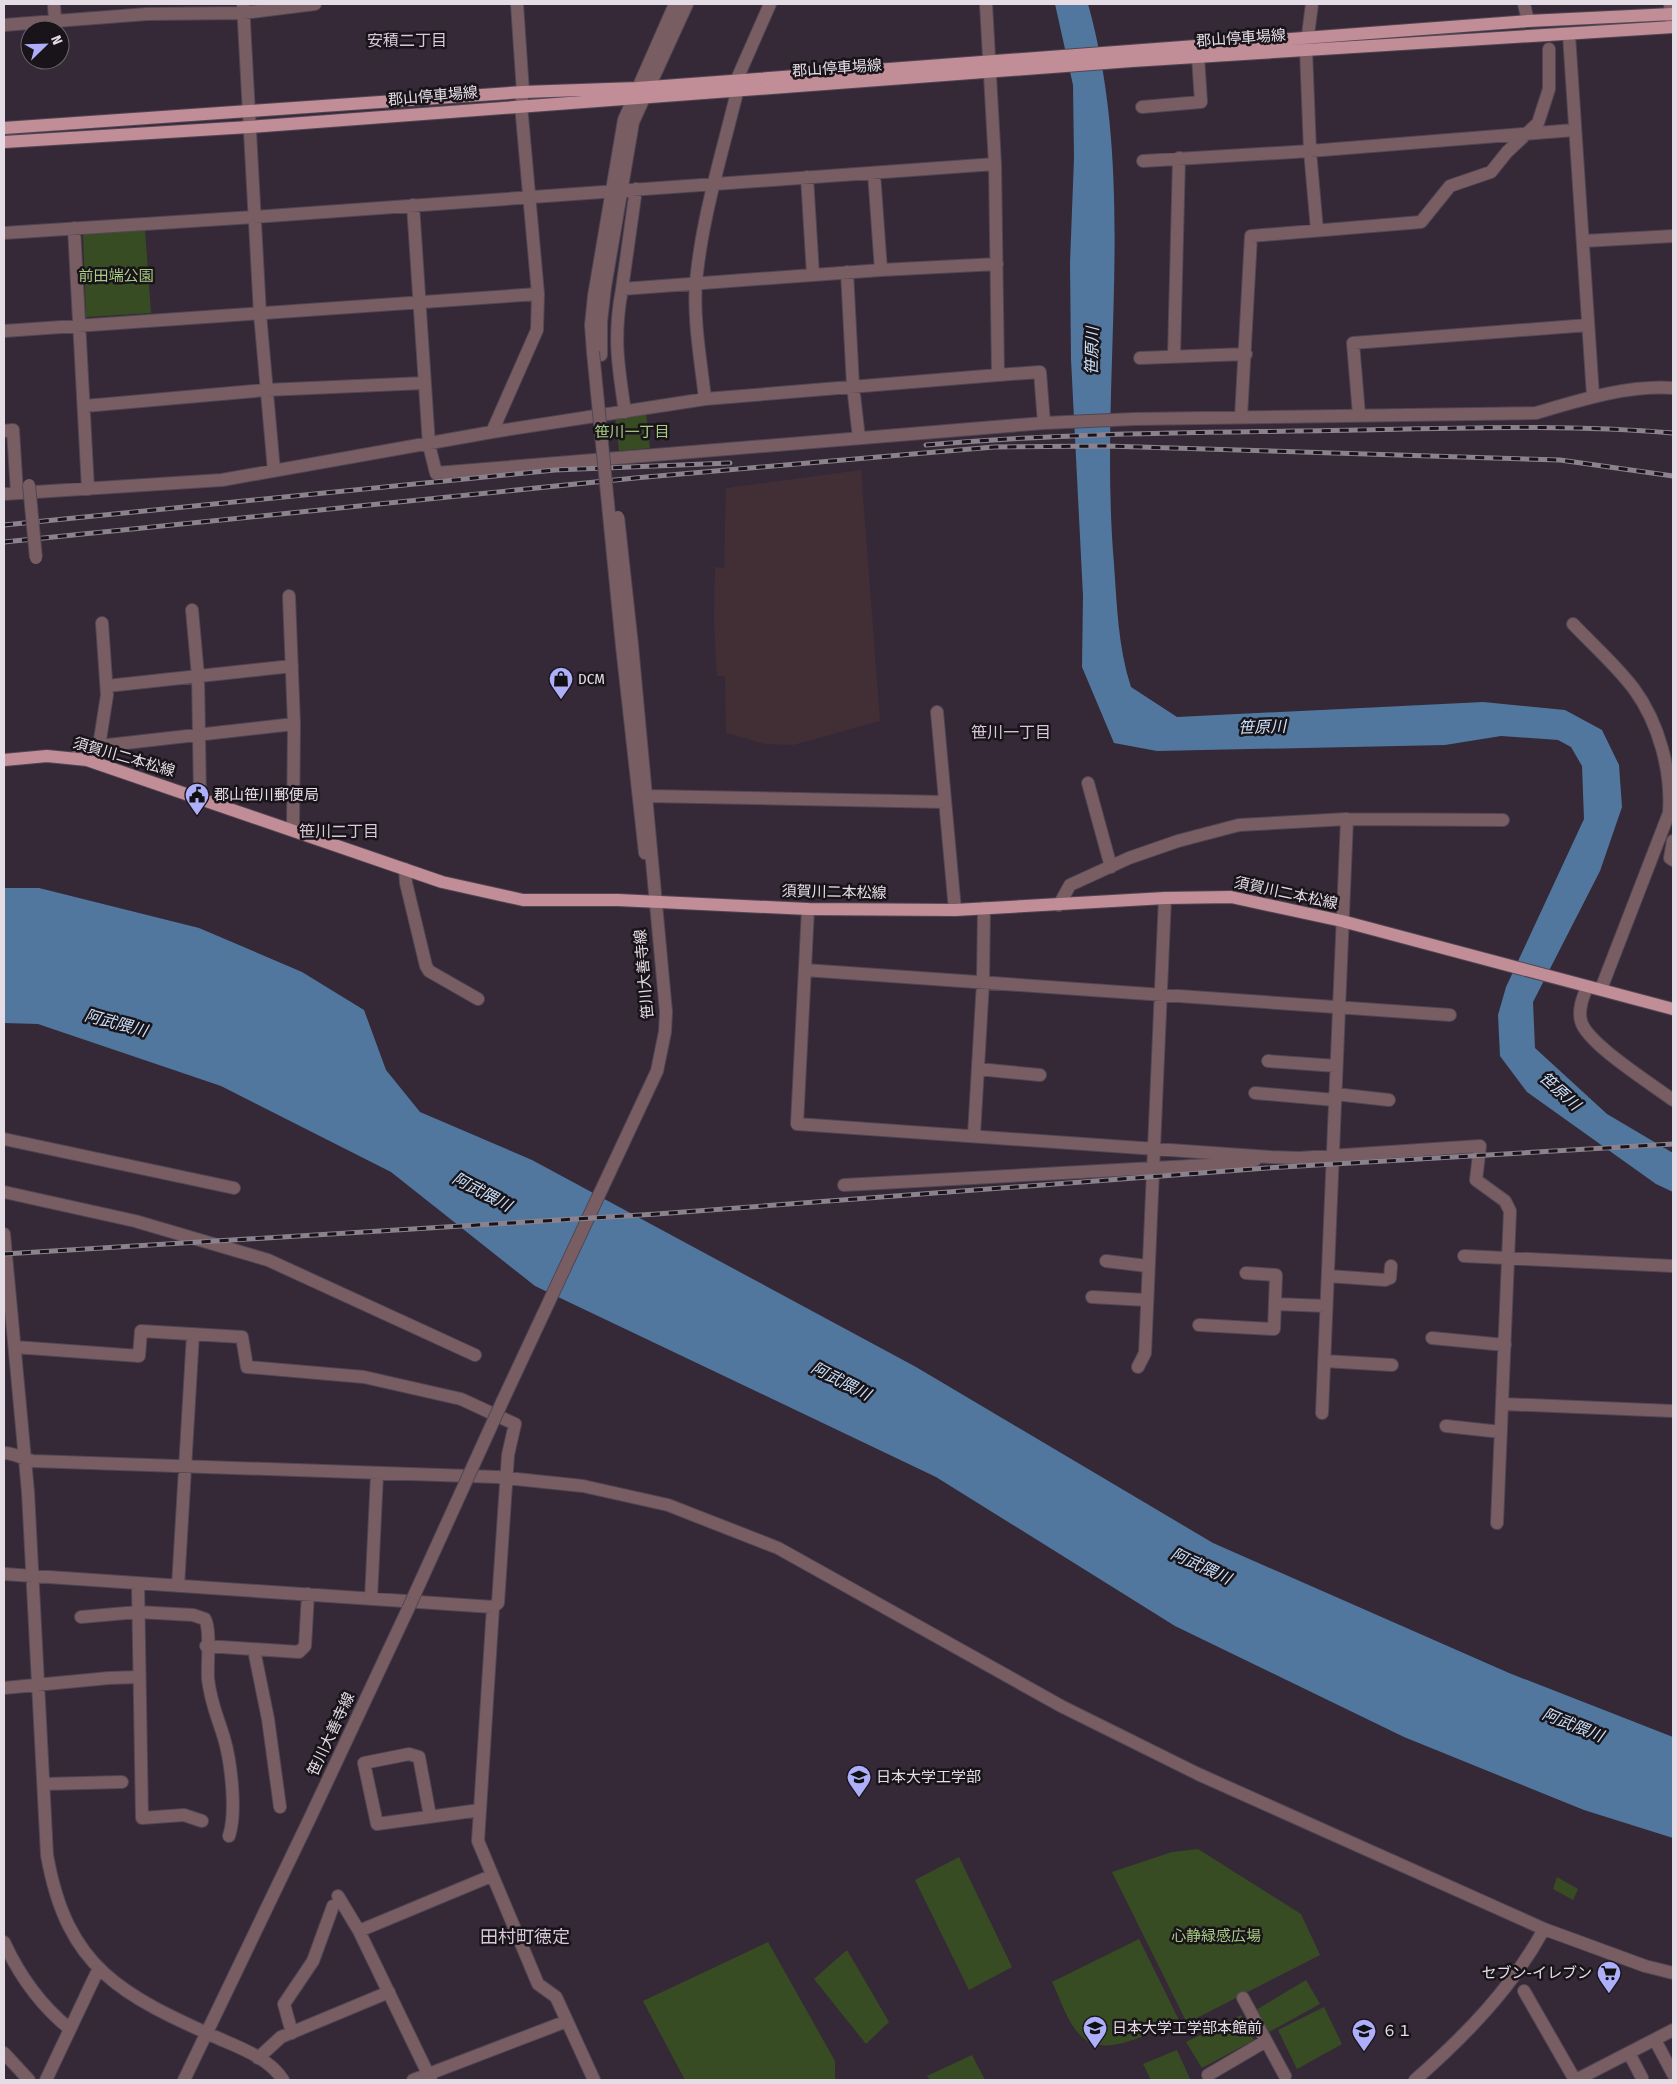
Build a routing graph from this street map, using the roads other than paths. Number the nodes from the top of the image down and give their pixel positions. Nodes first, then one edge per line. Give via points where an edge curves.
1 (54, 4) edge
2 (315, 4) edge
3 (517, 4) edge
4 (675, 4) edge
5 (687, 4) edge
6 (770, 4) edge
7 (986, 4) edge
8 (1312, 4) edge
9 (1524, 4) edge
10 (243, 8) edge
11 (146, 9) edge
12 (1672, 10) edge
13 (55, 20) edge
14 (69, 20) edge
15 (1528, 21) junction
16 (20, 24) edge
17 (4, 25) edge
18 (1673, 27) edge
19 (1569, 35) junction
20 (1308, 44) junction
21 (1549, 49) dead end
22 (1132, 57) junction
23 (1198, 57) junction
24 (991, 67) junction
25 (737, 85) junction
26 (641, 93) junction
27 (522, 99) junction
28 (1142, 107) dead end
29 (249, 112) junction
30 (249, 126) junction
31 (4, 128) edge
32 (1574, 130) junction
33 (1527, 134) junction
34 (4, 142) edge
35 (1310, 151) junction
36 (1179, 158) junction
37 (1143, 161) dead end
38 (994, 164) junction
39 (874, 173) junction
40 (807, 177) junction
41 (714, 184) junction
42 (636, 189) junction
43 (617, 190) junction
44 (530, 197) junction
45 (412, 205) junction
46 (254, 217) junction
47 (74, 228) junction
48 (1317, 230) junction
49 (4, 233) edge
50 (1673, 236) edge
51 (1584, 241) junction
52 (997, 264) junction
53 (880, 270) junction
54 (847, 272) junction
55 (814, 274) junction
56 (696, 283) junction
57 (622, 289) junction
58 (538, 294) junction
59 (420, 303) junction
60 (260, 314) junction
61 (1588, 325) junction
62 (79, 326) junction
63 (4, 331) edge
64 (1246, 354) junction
65 (1174, 356) junction
66 (1140, 358) dead end
67 (998, 375) junction
68 (424, 383) junction
69 (853, 386) junction
70 (1673, 388) edge
71 (266, 390) junction
72 (1593, 396) junction
73 (705, 399) junction
74 (85, 406) junction
75 (626, 412) junction
76 (1358, 415) junction
77 (1241, 417) junction
78 (1048, 423) junction
79 (4, 431) edge
80 (492, 432) junction
81 (859, 438) junction
82 (429, 445) junction
83 (274, 471) junction
84 (29, 485) dead end
85 (88, 490) junction
86 (4, 494) edge
87 (17, 494) junction
88 (36, 558) dead end
89 (289, 596) dead end
90 (192, 610) dead end
91 (102, 623) dead end
92 (1573, 624) dead end
93 (627, 646) junction
94 (292, 666) junction
95 (198, 676) junction
96 (107, 686) junction
97 (937, 712) dead end
98 (294, 724) junction
99 (198, 735) junction
100 (99, 746) junction
101 (76, 757) junction
102 (4, 760) edge
103 (1088, 783) dead end
104 (647, 796) junction
105 (200, 797) junction
106 (945, 802) junction
107 (1347, 819) junction
108 (1503, 820) dead end
109 (293, 830) junction
110 (1673, 841) edge
111 (1673, 860) edge
112 (1111, 866) junction
113 (406, 869) junction
114 (1165, 898) junction
115 (654, 902) junction
116 (1060, 905) junction
117 (984, 908) junction
118 (808, 909) junction
119 (955, 910) junction
120 (1342, 921) junction
121 (805, 970) junction
122 (983, 982) junction
123 (1583, 986) junction
124 (1601, 989) junction
125 (1160, 994) junction
126 (478, 999) dead end
127 (1338, 1007) junction
128 (1673, 1008) edge
129 (1450, 1015) dead end
130 (1268, 1061) dead end
131 (1336, 1066) junction
132 (978, 1069) junction
133 (1040, 1075) dead end
134 (1255, 1094) dead end
135 (1335, 1097) junction
136 (1389, 1100) dead end
137 (1673, 1100) edge
138 (974, 1135) junction
139 (4, 1139) edge
140 (1154, 1148) junction
141 (1262, 1156) junction
142 (1332, 1156) junction
143 (1153, 1167) junction
144 (844, 1185) dead end
145 (234, 1188) dead end
146 (4, 1192) edge
147 (4, 1234) edge
148 (1464, 1256) dead end
149 (1508, 1258) junction
150 (1106, 1261) dead end
151 (1148, 1266) junction
152 (1391, 1266) dead end
153 (1673, 1266) edge
154 (1246, 1273) dead end
155 (1328, 1276) junction
156 (1092, 1296) dead end
157 (1146, 1300) junction
158 (1275, 1304) junction
159 (1326, 1306) junction
160 (1198, 1325) dead end
161 (193, 1334) junction
162 (1432, 1338) dead end
163 (1505, 1345) junction
164 (14, 1347) junction
165 (475, 1356) dead end
166 (1324, 1360) junction
167 (1392, 1365) dead end
168 (1138, 1367) dead end
169 (1503, 1404) junction
170 (1673, 1411) edge
171 (1322, 1413) dead end
172 (1446, 1426) dead end
173 (1501, 1432) junction
174 (4, 1453) edge
175 (24, 1459) junction
176 (186, 1467) junction
177 (377, 1474) junction
178 (507, 1478) junction
179 (1497, 1523) dead end
180 (4, 1574) edge
181 (32, 1577) junction
182 (138, 1585) junction
183 (178, 1586) junction
184 (308, 1594) junction
185 (371, 1599) junction
186 (493, 1607) junction
187 (138, 1612) junction
188 (81, 1617) dead end
189 (206, 1646) junction
190 (254, 1650) junction
191 (140, 1677) junction
192 (38, 1685) junction
193 (4, 1688) edge
194 (122, 1782) dead end
195 (44, 1784) junction
196 (280, 1807) dead end
197 (480, 1810) junction
198 (430, 1816) junction
199 (202, 1822) dead end
200 (229, 1836) dead end
201 (491, 1876) junction
202 (1544, 1929) junction
203 (359, 1931) junction
204 (4, 1942) edge
205 (98, 1970) junction
206 (1673, 1974) edge
207 (1524, 1991) dead end
208 (389, 1992) junction
209 (1243, 1998) dead end
210 (567, 2021) junction
211 (70, 2029) junction
212 (1673, 2030) edge
213 (208, 2033) junction
214 (292, 2033) junction
215 (1655, 2040) junction
216 (1266, 2041) junction
217 (1630, 2053) junction
218 (4, 2054) edge
219 (258, 2058) junction
220 (1673, 2074) edge
221 (1208, 2076) dead end
222 (1285, 2076) dead end
223 (430, 2077) edge
224 (1642, 2078) dead end
225 (30, 2080) edge
226 (46, 2080) edge
227 (184, 2080) edge
228 (283, 2080) edge
229 (413, 2080) edge
230 (594, 2080) edge
231 (1415, 2080) edge
232 (1575, 2080) edge

1 - 13 street
2 - 10 street
3 - 27 street
4 - 26 street
5 - 26 street
6 - 25 street
7 - 24 street
8 - 20 street
9 - 15 street
10 - 11 street
10 - 29 street
11 - 14 street
12 - 15 main road, 郡山停車場線
12 - 18 street
15 - 20 main road, 郡山停車場線
16 - 17 street
18 - 19 main road, 郡山停車場線
19 - 20 main road, 郡山停車場線
19 - 32 street
20 - 22 main road, 郡山停車場線
20 - 23 main road, 郡山停車場線
20 - 35 street
21 - 33 street via 1550,80 1546,103 1538,123
22 - 23 main road, 郡山停車場線
22 - 24 main road, 郡山停車場線
23 - 28 street via 1201,102
24 - 25 main road, 郡山停車場線
24 - 38 street
25 - 26 main road, 郡山停車場線
25 - 41 street
26 - 27 main road, 郡山停車場線
26 - 43 street
27 - 29 main road, 郡山停車場線
27 - 30 main road, 郡山停車場線
27 - 44 street
29 - 30 street
29 - 31 main road, 郡山停車場線
30 - 34 main road, 郡山停車場線
30 - 46 street
32 - 33 street
32 - 51 street
33 - 35 street
33 - 48 street via 1490,172 1450,186 1421,222
35 - 36 street
35 - 48 street
36 - 37 street
36 - 65 street
38 - 39 street
38 - 52 street
39 - 40 street
39 - 53 street
40 - 41 street
40 - 55 street
41 - 42 street
41 - 56 street
42 - 43 street
42 - 57 street
43 - 44 street
43 - 93 street, bridge via 594,296 591,325 597,354
44 - 45 street
44 - 58 street
45 - 46 street
45 - 59 street
46 - 47 street
46 - 60 street
47 - 49 street
47 - 62 street
48 - 64 street via 1251,236
50 - 51 street
51 - 61 street
52 - 53 street
52 - 67 street
53 - 54 street
54 - 55 street
54 - 69 street
55 - 56 street
56 - 57 street
56 - 73 street
57 - 75 street via 616,350
58 - 59 street
58 - 80 street via 537,330
59 - 60 street
59 - 68 street
60 - 62 street
60 - 71 street
61 - 72 street
61 - 76 street via 1353,343
62 - 63 street
62 - 74 street
64 - 65 street
64 - 77 street
65 - 66 street
67 - 69 street
67 - 78 street via 1040,372
68 - 71 street
68 - 82 street
69 - 73 street
69 - 81 street
70 - 72 street
71 - 74 street
71 - 83 street
72 - 76 street via 1536,413
73 - 75 street
74 - 85 street
75 - 80 street
76 - 77 street
77 - 78 street
78 - 81 street
79 - 87 street via 13,430
80 - 82 street
81 - 82 street via 436,473
82 - 83 street
83 - 85 street via 222,480
84 - 88 street, bridge
85 - 87 street
86 - 87 street
89 - 94 street
90 - 95 street
91 - 96 street
92 - 124 street via 1634,689 1655,727 1670,795 1668,813
93 - 104 street
93 - 115 street via 642,837
94 - 95 street
94 - 98 street
95 - 96 street
95 - 99 street
96 - 100 street
97 - 106 street
98 - 99 street
98 - 109 street
99 - 100 street
99 - 105 street
100 - 101 street via 83,749
101 - 102 main road, 須賀川二本松線
101 - 105 main road, 須賀川二本松線
103 - 112 street
104 - 106 street
104 - 115 street
105 - 109 main road, 須賀川二本松線
106 - 119 street
107 - 108 street
107 - 112 street via 1239,825 1178,841
107 - 120 street
109 - 113 main road, 須賀川二本松線
110 - 111 street via 1670,858
112 - 116 street via 1070,885
113 - 115 main road, 須賀川二本松線 via 474,890 523,900
113 - 126 street via 406,883 426,966
114 - 116 main road, 須賀川二本松線
114 - 120 main road, 須賀川二本松線 via 1231,897
114 - 125 street
115 - 118 main road, 須賀川二本松線
115 - 213 street, 笹川大善寺線, bridge via 666,1012 657,1071
116 - 117 main road, 須賀川二本松線
117 - 119 main road, 須賀川二本松線
117 - 122 street
118 - 119 main road, 須賀川二本松線
118 - 121 street
120 - 123 main road, 須賀川二本松線
120 - 127 street
121 - 122 street
121 - 138 street via 797,1124
122 - 125 street
122 - 132 street
123 - 124 main road, 須賀川二本松線
123 - 137 street via 1581,1021 1589,1035
124 - 128 main road, 須賀川二本松線
125 - 127 street
125 - 140 street
127 - 129 street
127 - 131 street
130 - 131 street
131 - 135 street
132 - 133 street
132 - 138 street
134 - 135 street
135 - 136 street
135 - 142 street
138 - 140 street
139 - 145 street
140 - 141 street
140 - 143 street
141 - 142 street
141 - 143 street via 1246,1163
142 - 149 street via 1480,1146 1476,1180 1505,1201 1510,1211
142 - 155 street
143 - 144 street
143 - 151 street
146 - 165 street via 135,1221 268,1260
147 - 164 street
148 - 149 street
149 - 153 street
149 - 163 street
150 - 151 street
151 - 157 street
152 - 155 street via 1390,1278 1385,1280
154 - 158 street via 1276,1275
155 - 159 street
156 - 157 street
157 - 168 street via 1145,1353
158 - 159 street
158 - 160 street via 1274,1329
159 - 166 street
161 - 164 street via 141,1331 139,1356
161 - 176 street
161 - 178 street via 242,1337 247,1368 364,1377 471,1403 515,1424
162 - 163 street
163 - 169 street
164 - 175 street
166 - 167 street
166 - 171 street
169 - 170 street
169 - 173 street
172 - 173 street
173 - 179 street
174 - 175 street
175 - 176 street
175 - 181 street
176 - 177 street
176 - 183 street
177 - 178 street
177 - 185 street
178 - 186 street via 498,1604
178 - 202 street via 583,1486 668,1505 778,1548 1061,1706 1198,1774
180 - 181 street
181 - 182 street
181 - 192 street
182 - 183 street
182 - 187 street
183 - 184 street
184 - 185 street
184 - 190 street via 304,1648 299,1652
185 - 186 street
186 - 197 street
187 - 188 street
187 - 189 street via 202,1617 208,1626
187 - 191 street
189 - 190 street
189 - 200 street via 211,1705 227,1757 233,1811
190 - 196 street via 268,1718
191 - 192 street
191 - 199 street via 142,1818 184,1815
192 - 193 street
192 - 195 street
194 - 195 street
195 - 205 street via 47,1855 53,1890 66,1924
197 - 198 street
197 - 201 street via 478,1841
198 - 198 street via 377,1824 364,1763 409,1754 418,1757
201 - 203 street
201 - 210 street via 538,1984 556,1996
202 - 206 street
202 - 231 street via 1534,1949 1482,2016
203 - 208 street
203 - 214 street via 335,1901 313,1961 284,2004
204 - 211 street via 30,1989
205 - 211 street
205 - 213 street via 129,1995
207 - 232 street
208 - 214 street
208 - 223 street
209 - 216 street
210 - 223 street
210 - 230 street
211 - 226 street
212 - 215 street
213 - 219 street
213 - 227 street, 笹川大善寺線
214 - 219 street via 281,2037
215 - 217 street
215 - 220 street
216 - 221 street
216 - 222 street
217 - 224 street
217 - 232 street
218 - 225 street
219 - 228 street
223 - 229 street

